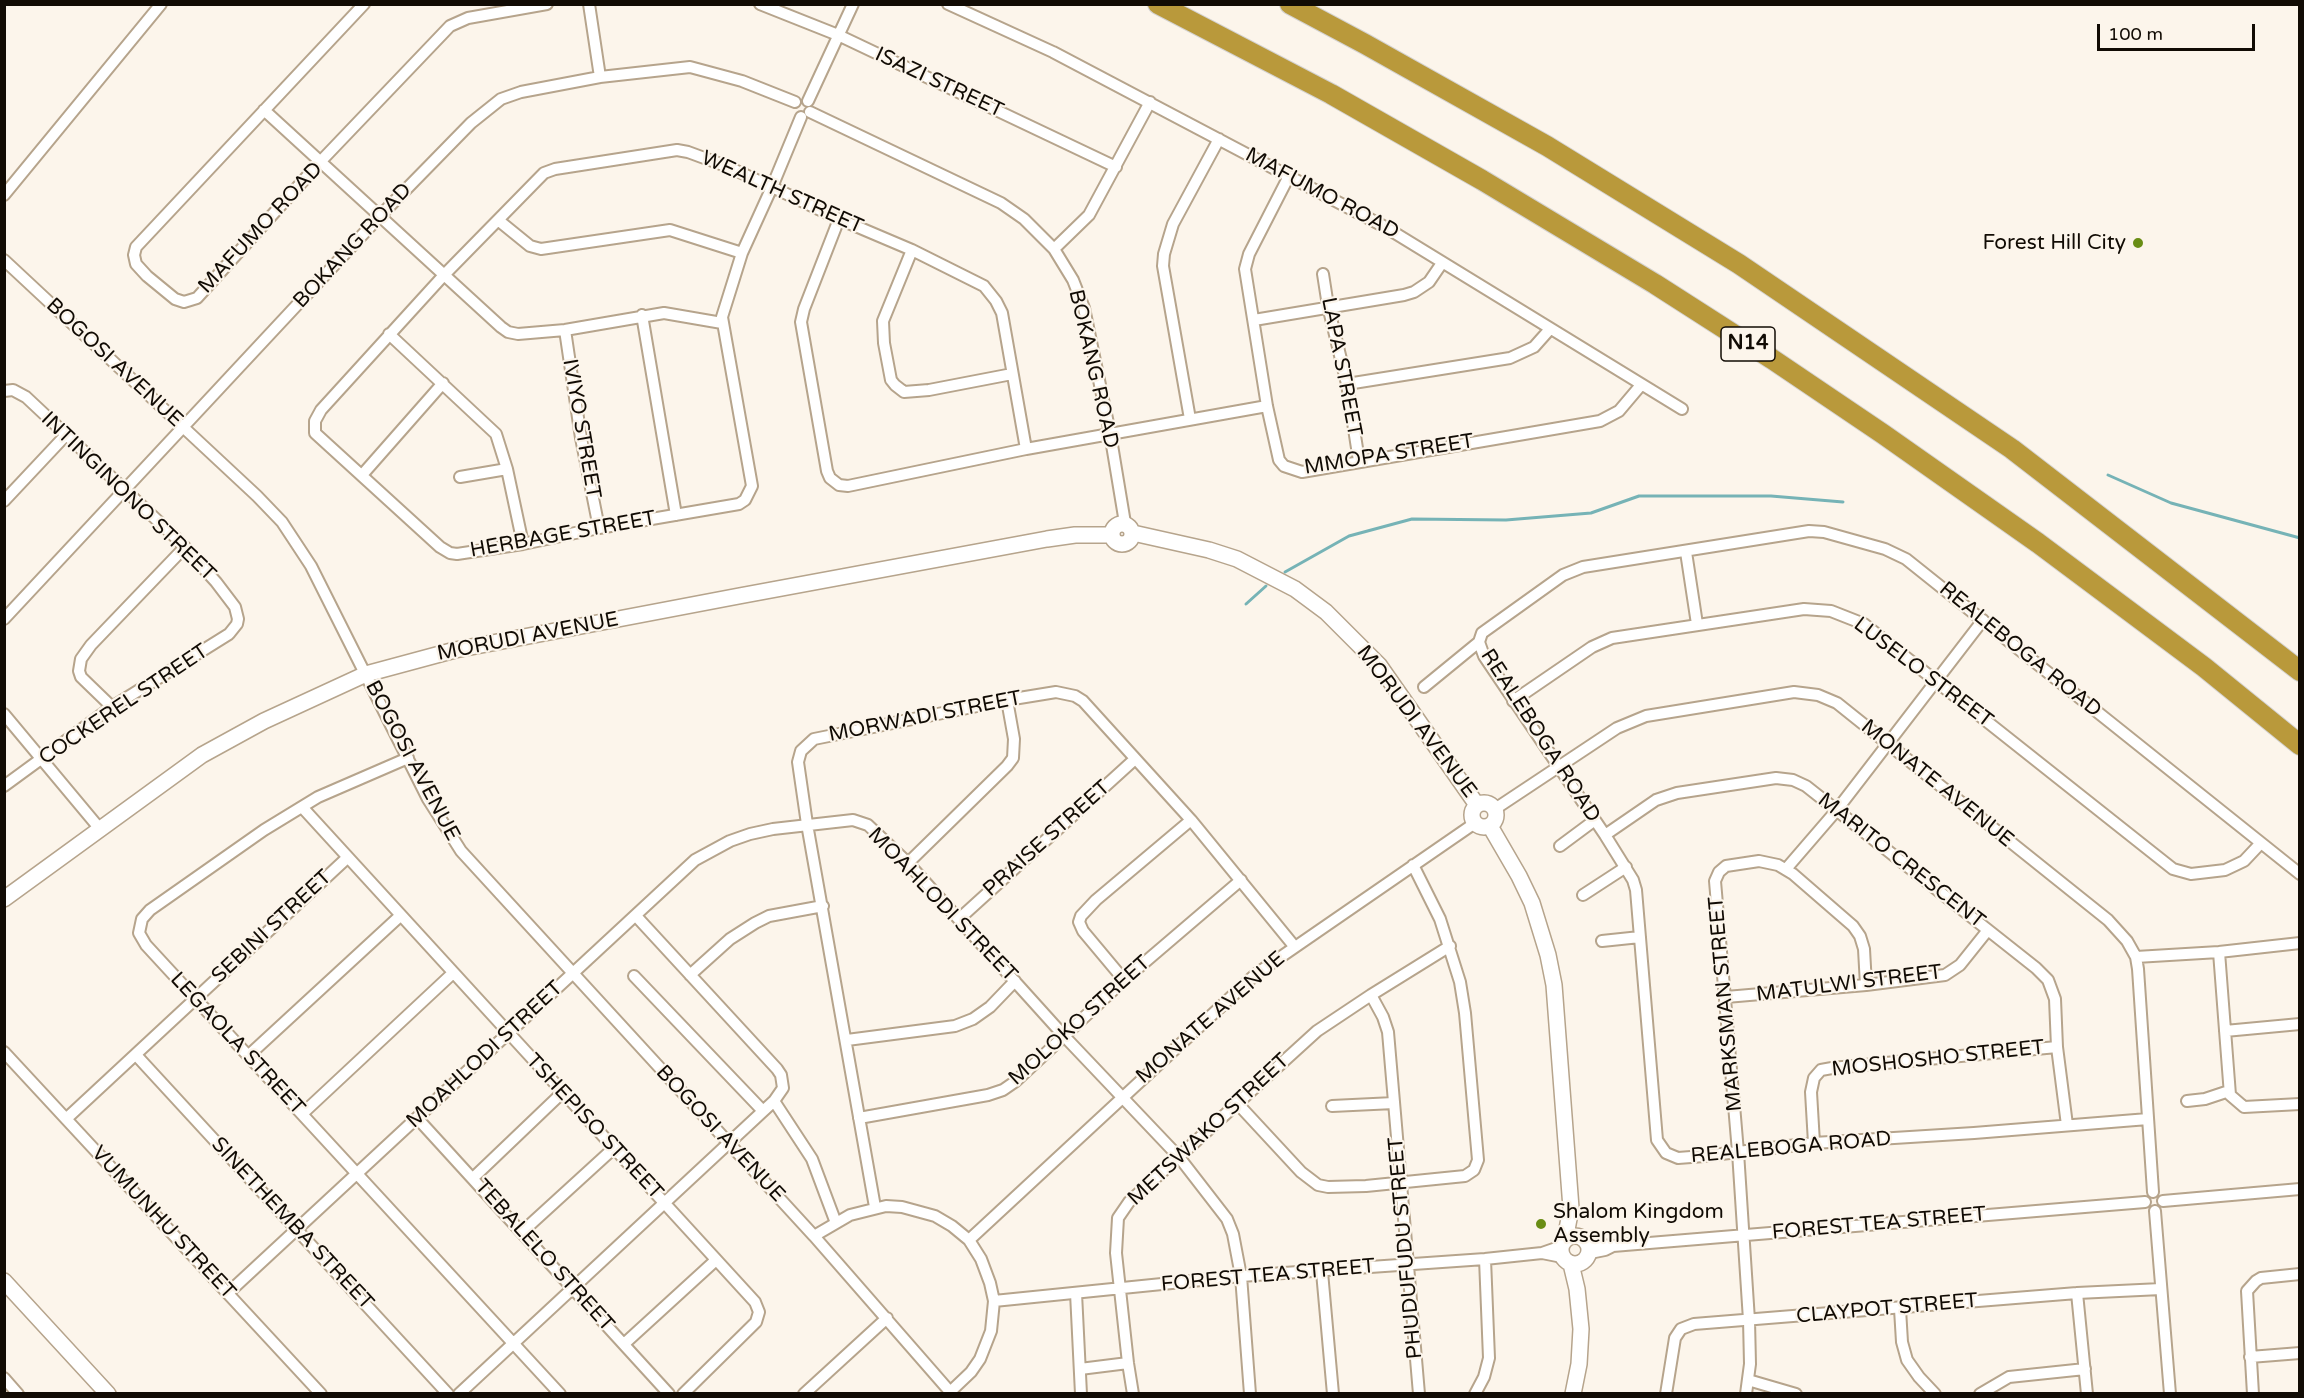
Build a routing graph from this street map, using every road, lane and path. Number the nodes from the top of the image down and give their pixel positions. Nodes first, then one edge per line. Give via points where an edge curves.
1 (161, 4) edge
2 (364, 4) edge
3 (547, 4) edge
4 (589, 4) edge
5 (760, 4) edge
6 (853, 4) edge
7 (948, 4) edge
8 (1158, 4) edge
9 (1290, 4) edge
10 (838, 35) junction
11 (600, 77) junction
12 (808, 100) junction
13 (795, 102) junction
14 (1150, 102) junction
15 (264, 110) junction
16 (806, 115) junction
17 (1220, 139) junction
18 (321, 161) junction
19 (1116, 167) junction
20 (1289, 176) junction
21 (772, 187) junction
22 (4, 195) edge
23 (380, 216) junction
24 (839, 219) junction
25 (498, 220) junction
26 (1054, 249) junction
27 (912, 250) junction
28 (742, 253) junction
29 (4, 260) edge
30 (1442, 263) junction
31 (1323, 274) dead end
32 (444, 275) junction
33 (1328, 306) junction
34 (642, 315) junction
35 (1254, 320) junction
36 (722, 324) junction
37 (1550, 329) junction
38 (565, 330) junction
39 (389, 334) junction
40 (1012, 374) junction
41 (442, 383) junction
42 (1347, 384) junction
43 (1641, 385) junction
44 (4, 391) edge
45 (1267, 406) junction
46 (1682, 409) dead end
47 (1190, 419) junction
48 (183, 428) junction
49 (1110, 433) junction
50 (65, 435) junction
51 (321, 439) joint
52 (1026, 448) junction
53 (1359, 461) junction
54 (507, 469) junction
55 (362, 475) junction
56 (460, 477) dead end
57 (124, 491) junction
58 (4, 501) edge
59 (676, 515) junction
60 (599, 528) junction
61 (1129, 528) junction
62 (523, 544) junction
63 (185, 547) junction
64 (1686, 552) junction
65 (4, 619) edge
66 (238, 619) joint
67 (2234, 619) junction
68 (1983, 620) junction
69 (1697, 624) junction
70 (1479, 642) junction
71 (2300, 662) edge
72 (2300, 671) edge
73 (366, 674) junction
74 (1936, 679) junction
75 (1424, 687) dead end
76 (1007, 700) junction
77 (1513, 701) junction
78 (112, 707) junction
79 (4, 714) edge
80 (1887, 744) junction
81 (2300, 745) edge
82 (408, 758) junction
83 (44, 759) junction
84 (1135, 759) junction
85 (1558, 767) junction
86 (4, 786) edge
87 (1477, 805) junction
88 (302, 807) junction
89 (1495, 809) junction
90 (1836, 811) junction
91 (1191, 820) junction
92 (1595, 820) junction
93 (807, 824) junction
94 (1483, 824) junction
95 (100, 829) junction
96 (1605, 835) junction
97 (2260, 844) junction
98 (1560, 846) dead end
99 (347, 858) junction
100 (908, 863) junction
101 (1413, 865) junction
102 (1626, 867) junction
103 (1786, 869) junction
104 (2300, 874) edge
105 (1241, 880) junction
106 (1583, 895) dead end
107 (5, 899) edge
108 (823, 906) junction
109 (400, 916) junction
110 (636, 916) junction
111 (959, 919) junction
112 (1988, 930) junction
113 (1640, 937) junction
114 (1602, 941) dead end
115 (2300, 943) edge
116 (1294, 946) junction
117 (1450, 946) junction
118 (2219, 952) junction
119 (2136, 957) junction
120 (453, 973) junction
121 (572, 974) junction
122 (690, 975) junction
123 (634, 976) dead end
124 (1124, 980) junction
125 (1015, 981) junction
126 (1866, 985) junction
127 (1371, 995) junction
128 (1726, 997) junction
129 (195, 998) junction
130 (2300, 1024) edge
131 (2225, 1031) junction
132 (508, 1033) junction
133 (1065, 1037) junction
134 (847, 1040) junction
135 (2057, 1047) junction
136 (4, 1052) edge
137 (136, 1056) junction
138 (248, 1056) junction
139 (2229, 1091) junction
140 (562, 1092) junction
141 (1122, 1097) junction
142 (774, 1101) junction
143 (2187, 1101) dead end
144 (1237, 1103) junction
145 (1394, 1103) junction
146 (2300, 1104) edge
147 (1332, 1106) dead end
148 (763, 1111) junction
149 (302, 1114) junction
150 (859, 1118) junction
151 (66, 1119) junction
152 (418, 1119) junction
153 (2148, 1119) junction
154 (2067, 1125) junction
155 (1814, 1143) junction
156 (728, 1144) junction
157 (615, 1148) junction
158 (1738, 1152) junction
159 (1179, 1157) junction
160 (357, 1173) junction
161 (473, 1178) junction
162 (1399, 1182) junction
163 (2300, 1188) edge
164 (2153, 1192) junction
165 (2163, 1201) junction
166 (2145, 1202) junction
167 (664, 1203) junction
168 (875, 1207) junction
169 (2155, 1211) junction
170 (836, 1223) junction
171 (296, 1230) junction
172 (522, 1232) junction
173 (1743, 1235) junction
174 (814, 1236) junction
175 (969, 1240) junction
176 (1575, 1250) junction
177 (1485, 1259) junction
178 (716, 1260) junction
179 (1408, 1265) junction
180 (1322, 1272) junction
181 (2300, 1274) edge
182 (1241, 1276) junction
183 (4, 1281) edge
184 (573, 1288) junction
185 (1119, 1289) junction
186 (2161, 1289) junction
187 (228, 1293) junction
188 (1076, 1293) junction
189 (2077, 1293) junction
190 (994, 1301) junction
191 (1900, 1309) junction
192 (886, 1318) junction
193 (1749, 1320) junction
194 (514, 1343) junction
195 (624, 1344) junction
196 (2300, 1353) edge
197 (2250, 1357) junction
198 (1128, 1363) junction
199 (1080, 1369) junction
200 (2085, 1370) junction
201 (4, 1378) edge
202 (1748, 1380) junction
203 (951, 1393) edge
204 (18, 1394) edge
205 (108, 1394) edge
206 (321, 1394) edge
207 (448, 1394) edge
208 (459, 1394) edge
209 (560, 1394) edge
210 (669, 1394) edge
211 (683, 1394) edge
212 (804, 1394) edge
213 (1081, 1394) edge
214 (1133, 1394) edge
215 (1250, 1394) edge
216 (1333, 1394) edge
217 (1419, 1394) edge
218 (1475, 1394) edge
219 (1573, 1394) edge
220 (1666, 1394) edge
221 (1746, 1394) edge
222 (1796, 1394) edge
223 (1935, 1394) edge
224 (1980, 1394) edge
225 (2087, 1394) edge
226 (2170, 1394) edge
227 (2253, 1394) edge

1 - 22 street
2 - 15 street, MAFUMO ROAD
3 - 18 street, MAFUMO ROAD via 468,18 450,26
4 - 11 street
5 - 10 street, ISAZI STREET
6 - 10 street
7 - 14 street, MAFUMO ROAD
8 - 81 highway, N14 via 1331,94 1482,180 1762,353 2038,543 2204,667
9 - 67 highway via 1546,146 1738,264 2012,449
10 - 12 street
10 - 19 street, ISAZI STREET
11 - 13 street, BOKANG ROAD via 690,68 742,81
11 - 23 street, BOKANG ROAD via 501,99 471,123
12 - 13 street
12 - 16 street via 811,108
13 - 16 street via 794,111
14 - 17 street, MAFUMO ROAD
14 - 19 street
15 - 18 street
15 - 18 street, MAFUMO ROAD via 136,247 136,264 147,276 180,301 197,298
16 - 21 street
16 - 26 street, BOKANG ROAD via 1001,203
17 - 20 street, MAFUMO ROAD
17 - 47 street via 1173,224 1164,254
18 - 23 street
19 - 26 street via 1086,219
20 - 30 street, MAFUMO ROAD via 1385,227
20 - 35 street, MMOPA STREET via 1246,264
21 - 24 street, WEALTH STREET
21 - 25 street, WEALTH STREET via 688,152 669,150 549,170
21 - 28 street
23 - 32 street
23 - 48 street, BOKANG ROAD
24 - 27 street, WEALTH STREET
24 - 52 street via 801,322 827,471 835,483 848,486
25 - 28 street via 530,246 541,249 670,230
25 - 32 street, WEALTH STREET
26 - 49 street, BOKANG ROAD via 1084,308
27 - 40 street, WEALTH STREET via 990,292 1002,314
27 - 40 street via 882,330 895,385 904,392 929,390
28 - 36 street
29 - 48 street, BOGOSI AVENUE
30 - 33 street via 1429,282 1414,292
30 - 37 street, MAFUMO ROAD
31 - 33 street, LAPA STREET
32 - 38 street via 508,332
32 - 39 street, WEALTH STREET
33 - 35 street
33 - 42 street, LAPA STREET
34 - 36 street via 664,313
34 - 38 street
34 - 59 street
35 - 45 street, MMOPA STREET
36 - 59 street, HERBAGE STREET via 752,486 739,504
37 - 42 street via 1534,347 1510,358
37 - 43 street, MAFUMO ROAD
38 - 60 street, IVIYO STREET
39 - 41 street
39 - 51 street, WEALTH STREET via 318,414 314,430
40 - 52 street, WEALTH STREET
41 - 54 street via 496,434
41 - 55 street
42 - 53 street, LAPA STREET
43 - 46 street, MAFUMO ROAD
43 - 53 street, MMOPA STREET via 1619,411 1600,421
44 - 50 street, INTINGINONO STREET via 13,390 26,397
45 - 47 street
45 - 53 street, MMOPA STREET via 1279,460 1284,466 1302,471
47 - 49 street
48 - 57 street, BOKANG ROAD
48 - 73 street, BOGOSI AVENUE via 257,495 292,536
49 - 52 street
49 - 61 street, BOKANG ROAD
50 - 57 street, INTINGINONO STREET
50 - 58 street
51 - 55 street, HERBAGE STREET
54 - 56 street
54 - 62 street
55 - 62 street, HERBAGE STREET via 450,553
57 - 63 street, INTINGINONO STREET
57 - 65 street, BOKANG ROAD
59 - 60 street, HERBAGE STREET
60 - 62 street, HERBAGE STREET
61 - 73 street, MORUDI AVENUE via 1130,540 1123,544 1112,535 1047,539 455,650
61 - 87 street, MORUDI AVENUE via 1237,559 1295,589 1326,612 1379,665
63 - 66 street, INTINGINONO STREET via 234,607
63 - 78 street via 81,659 81,677
64 - 68 street, REALEBOGA ROAD via 1809,531 1824,532 1901,555
64 - 69 street
64 - 70 street, REALEBOGA ROAD via 1571,571 1486,629
66 - 78 street, COCKEREL STREET via 229,634
67 - 71 highway
67 - 72 highway
68 - 74 street
68 - 97 street, REALEBOGA ROAD
69 - 74 street, LUSELO STREET via 1804,609 1831,611 1864,624
69 - 77 street, LUSELO STREET via 1602,642
70 - 75 street
70 - 77 street, REALEBOGA ROAD
73 - 82 street, BOGOSI AVENUE
73 - 95 street, MORUDI AVENUE via 234,736 178,771
74 - 80 street
74 - 97 street, LUSELO STREET via 2174,870 2191,874 2225,870 2244,861
76 - 84 street, MORWADI STREET via 1056,692 1075,696
76 - 93 street, MORWADI STREET via 814,739 801,751 798,762
76 - 100 street via 1015,751 1008,766
77 - 85 street, REALEBOGA ROAD
78 - 83 street, COCKEREL STREET
79 - 83 street
80 - 85 street, MONATE AVENUE via 1837,703 1818,695 1794,692 1646,716 1617,728
80 - 90 street
80 - 119 street, MONATE AVENUE via 2108,920
82 - 88 street, LEGAOLA STREET
82 - 121 street, BOGOSI AVENUE via 438,817 461,851
83 - 86 street, COCKEREL STREET
83 - 95 street
84 - 91 street, MORWADI STREET
84 - 111 street, PRAISE STREET
85 - 89 street, MONATE AVENUE
85 - 92 street, REALEBOGA ROAD
87 - 89 street via 1487,803
87 - 94 street via 1472,815
88 - 99 street, TSHEPISO STREET
88 - 129 street, LEGAOLA STREET via 197,876 142,919 142,939
89 - 94 street via 1496,819
90 - 96 street, MARITO CRESCENT via 1806,786 1776,778 1666,796
90 - 103 street
90 - 112 street, MARITO CRESCENT
91 - 105 street, MORWADI STREET
91 - 124 street via 1081,916 1083,931
92 - 96 street, REALEBOGA ROAD
92 - 98 street
93 - 100 street, MOAHLODI STREET via 861,822
93 - 108 street, MORWADI STREET
93 - 110 street, MOAHLODI STREET via 750,834 711,851 684,870
94 - 101 street, MONATE AVENUE
94 - 176 street via 1527,894 1548,955 1554,985
95 - 107 street, MORUDI AVENUE
96 - 102 street, REALEBOGA ROAD
97 - 104 street, REALEBOGA ROAD
99 - 109 street, TSHEPISO STREET
99 - 129 street, SEBINI STREET
100 - 111 street, MOAHLODI STREET
101 - 116 street, MONATE AVENUE
101 - 117 street
102 - 106 street
102 - 113 street, REALEBOGA ROAD via 1636,890
103 - 126 street, MARKSMAN STREET via 1857,932 1864,948
103 - 128 street, MARKSMAN STREET via 1753,861 1726,866 1717,876
105 - 116 street, MORWADI STREET
105 - 124 street, MOLOKO STREET
108 - 122 street via 755,923 730,939
108 - 134 street, MORWADI STREET
109 - 120 street, TSHEPISO STREET
109 - 138 street
110 - 121 street, MOAHLODI STREET
110 - 122 street
111 - 125 street, MOAHLODI STREET
112 - 126 street, MATULWI STREET via 1960,965 1945,975
112 - 135 street, MARITO CRESCENT via 2048,980 2055,999
113 - 114 street
113 - 158 street, REALEBOGA ROAD via 1659,1146 1678,1158
115 - 118 street
116 - 141 street, MONATE AVENUE via 1235,992
117 - 127 street, METSWAKO STREET
117 - 162 street via 1465,1013 1478,1160 1474,1170 1465,1176
118 - 119 street
118 - 131 street
119 - 153 street, MONATE AVENUE
120 - 132 street, TSHEPISO STREET
120 - 149 street
121 - 132 street, MOAHLODI STREET
121 - 156 street, BOGOSI AVENUE
122 - 142 street via 781,1075 783,1088
123 - 148 street
124 - 133 street, MOLOKO STREET
125 - 133 street, MOAHLODI STREET
125 - 134 street via 990,1007 955,1026
126 - 128 street, MATULWI STREET
127 - 144 street, METSWAKO STREET via 1317,1031
127 - 145 street, PHUDUFUDU STREET via 1388,1032
128 - 158 street, MARKSMAN STREET
129 - 137 street, SEBINI STREET
129 - 138 street, LEGAOLA STREET
130 - 131 street
131 - 139 street
132 - 140 street, TSHEPISO STREET
132 - 152 street, MOAHLODI STREET
133 - 141 street, MOAHLODI STREET
133 - 150 street, MOLOKO STREET via 1016,1081 995,1094
134 - 150 street, MORWADI STREET
135 - 154 street, MARITO CRESCENT
135 - 155 street, MOSHOSHO STREET via 1821,1070 1814,1078 1811,1092
136 - 151 street, VUMUNHU STREET
137 - 151 street, SEBINI STREET
137 - 171 street, SINETHEMBA STREET
138 - 149 street, LEGAOLA STREET
139 - 143 street
139 - 146 street via 2233,1100 2244,1107
140 - 157 street, TSHEPISO STREET
140 - 161 street
141 - 159 street, MOAHLODI STREET
141 - 175 street, MONATE AVENUE
142 - 148 street
142 - 170 street via 812,1159
144 - 159 street, METSWAKO STREET
144 - 162 street via 1312,1182 1328,1187
145 - 147 street
145 - 162 street, PHUDUFUDU STREET
148 - 156 street
149 - 160 street, LEGAOLA STREET
150 - 168 street, MORWADI STREET
151 - 187 street, VUMUNHU STREET
152 - 160 street, MOAHLODI STREET
152 - 161 street, TEBALELO STREET
153 - 154 street, REALEBOGA ROAD
153 - 164 street, MONATE AVENUE
154 - 155 street, REALEBOGA ROAD
155 - 158 street, REALEBOGA ROAD
156 - 167 street
156 - 174 street, BOGOSI AVENUE
157 - 167 street, TSHEPISO STREET
157 - 172 street
158 - 173 street, MARKSMAN STREET
159 - 182 street, MOAHLODI STREET via 1227,1219
159 - 185 street, METSWAKO STREET via 1129,1202 1118,1218
160 - 171 street, MOAHLODI STREET
160 - 194 street, LEGAOLA STREET
161 - 172 street, TEBALELO STREET
162 - 179 street, PHUDUFUDU STREET
163 - 165 street
164 - 165 street
164 - 166 street
165 - 169 street
166 - 169 street via 2148,1209
166 - 173 street, FOREST TEA STREET
167 - 178 street, TSHEPISO STREET
167 - 184 street
168 - 170 street
168 - 175 street via 919,1210 952,1226
169 - 186 street
170 - 174 street
171 - 187 street, MOAHLODI STREET
171 - 207 street, SINETHEMBA STREET
172 - 184 street, TEBALELO STREET
173 - 176 street, FOREST TEA STREET
173 - 193 street, MARKSMAN STREET
174 - 192 street, BOGOSI AVENUE
175 - 190 street via 981,1259
176 - 177 street, FOREST TEA STREET
176 - 219 street via 1581,1346
177 - 179 street, FOREST TEA STREET
177 - 218 street via 1490,1359
178 - 195 street
178 - 211 street, TSHEPISO STREET via 755,1302 758,1318
179 - 180 street, FOREST TEA STREET
179 - 217 street, PHUDUFUDU STREET
180 - 182 street, FOREST TEA STREET
180 - 216 street
181 - 197 street via 2261,1278 2247,1291
182 - 185 street, FOREST TEA STREET
182 - 215 street, MOAHLODI STREET
183 - 205 street
184 - 194 street
184 - 195 street, TEBALELO STREET
185 - 188 street, FOREST TEA STREET
185 - 198 street, METSWAKO STREET
186 - 189 street, CLAYPOT STREET
186 - 226 street
187 - 206 street, VUMUNHU STREET
188 - 190 street, FOREST TEA STREET
188 - 199 street
189 - 191 street, CLAYPOT STREET
189 - 200 street
190 - 203 street via 991,1331 980,1359
191 - 193 street, CLAYPOT STREET
191 - 223 street via 1904,1351 1912,1368
192 - 203 street, BOGOSI AVENUE
192 - 212 street
193 - 202 street, MARKSMAN STREET
193 - 220 street, CLAYPOT STREET via 1694,1324 1681,1329 1675,1338
194 - 208 street
194 - 209 street, LEGAOLA STREET
195 - 210 street, TEBALELO STREET
196 - 197 street
197 - 227 street
198 - 199 street
198 - 214 street, METSWAKO STREET
199 - 213 street
200 - 224 street via 2008,1377
200 - 225 street
201 - 204 street
202 - 221 street, MARKSMAN STREET
202 - 222 street

